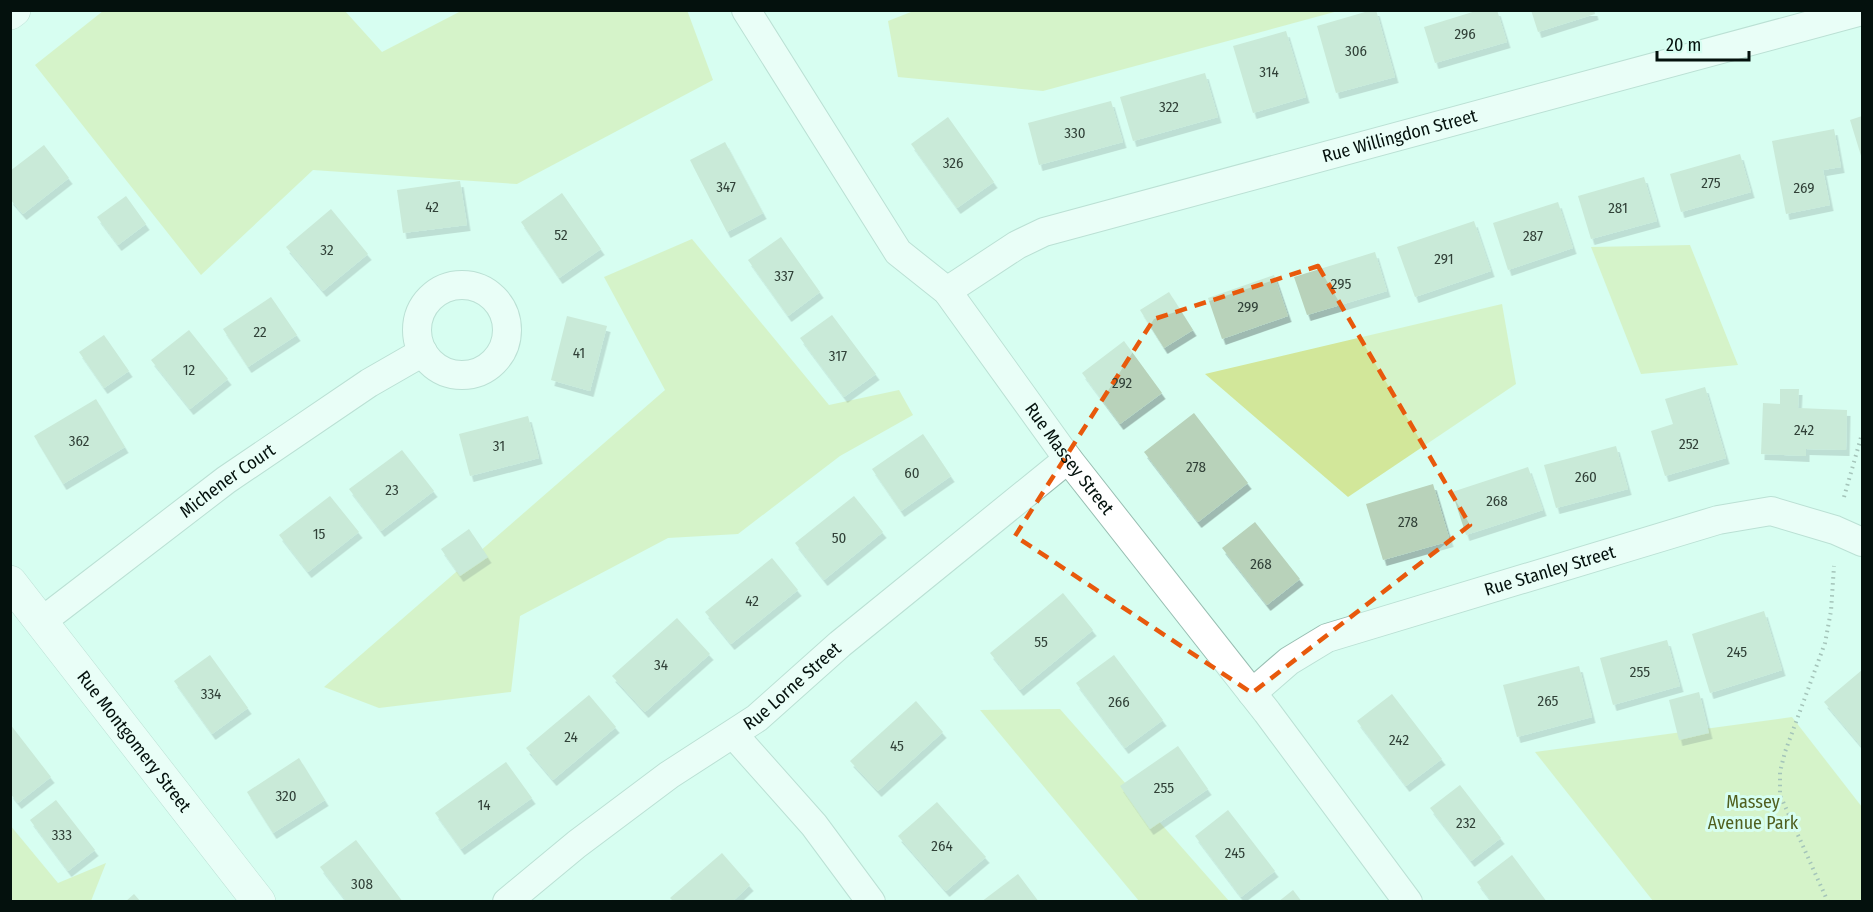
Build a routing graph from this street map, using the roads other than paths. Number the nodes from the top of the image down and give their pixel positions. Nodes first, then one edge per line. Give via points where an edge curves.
1 (746, 10) edge
2 (1863, 11) edge
3 (947, 291) junction
4 (423, 352) dead end
5 (1068, 459) junction
6 (1863, 542) edge
7 (10, 582) edge
8 (41, 622) junction
9 (1252, 693) junction
10 (734, 735) junction
11 (259, 902) edge
12 (507, 902) edge
13 (871, 902) edge
14 (1408, 902) edge

1 - 3 street, Rue Massey Street via 898,252
2 - 3 street, Rue Willingdon Street via 1044,232
3 - 5 street, Rue Massey Street
4 - 8 street, Michener Court via 369,383 226,480
5 - 9 street, Rue Massey Street
5 - 10 street, Rue Lorne Street
6 - 9 street, Rue Stanley Street via 1771,511 1718,520 1327,638 1289,661
7 - 8 street, Rue Montgomery Street
8 - 11 street, Rue Montgomery Street
9 - 14 street, Rue Massey Street
10 - 12 street, Rue Lorne Street via 669,775
10 - 13 street via 814,825

